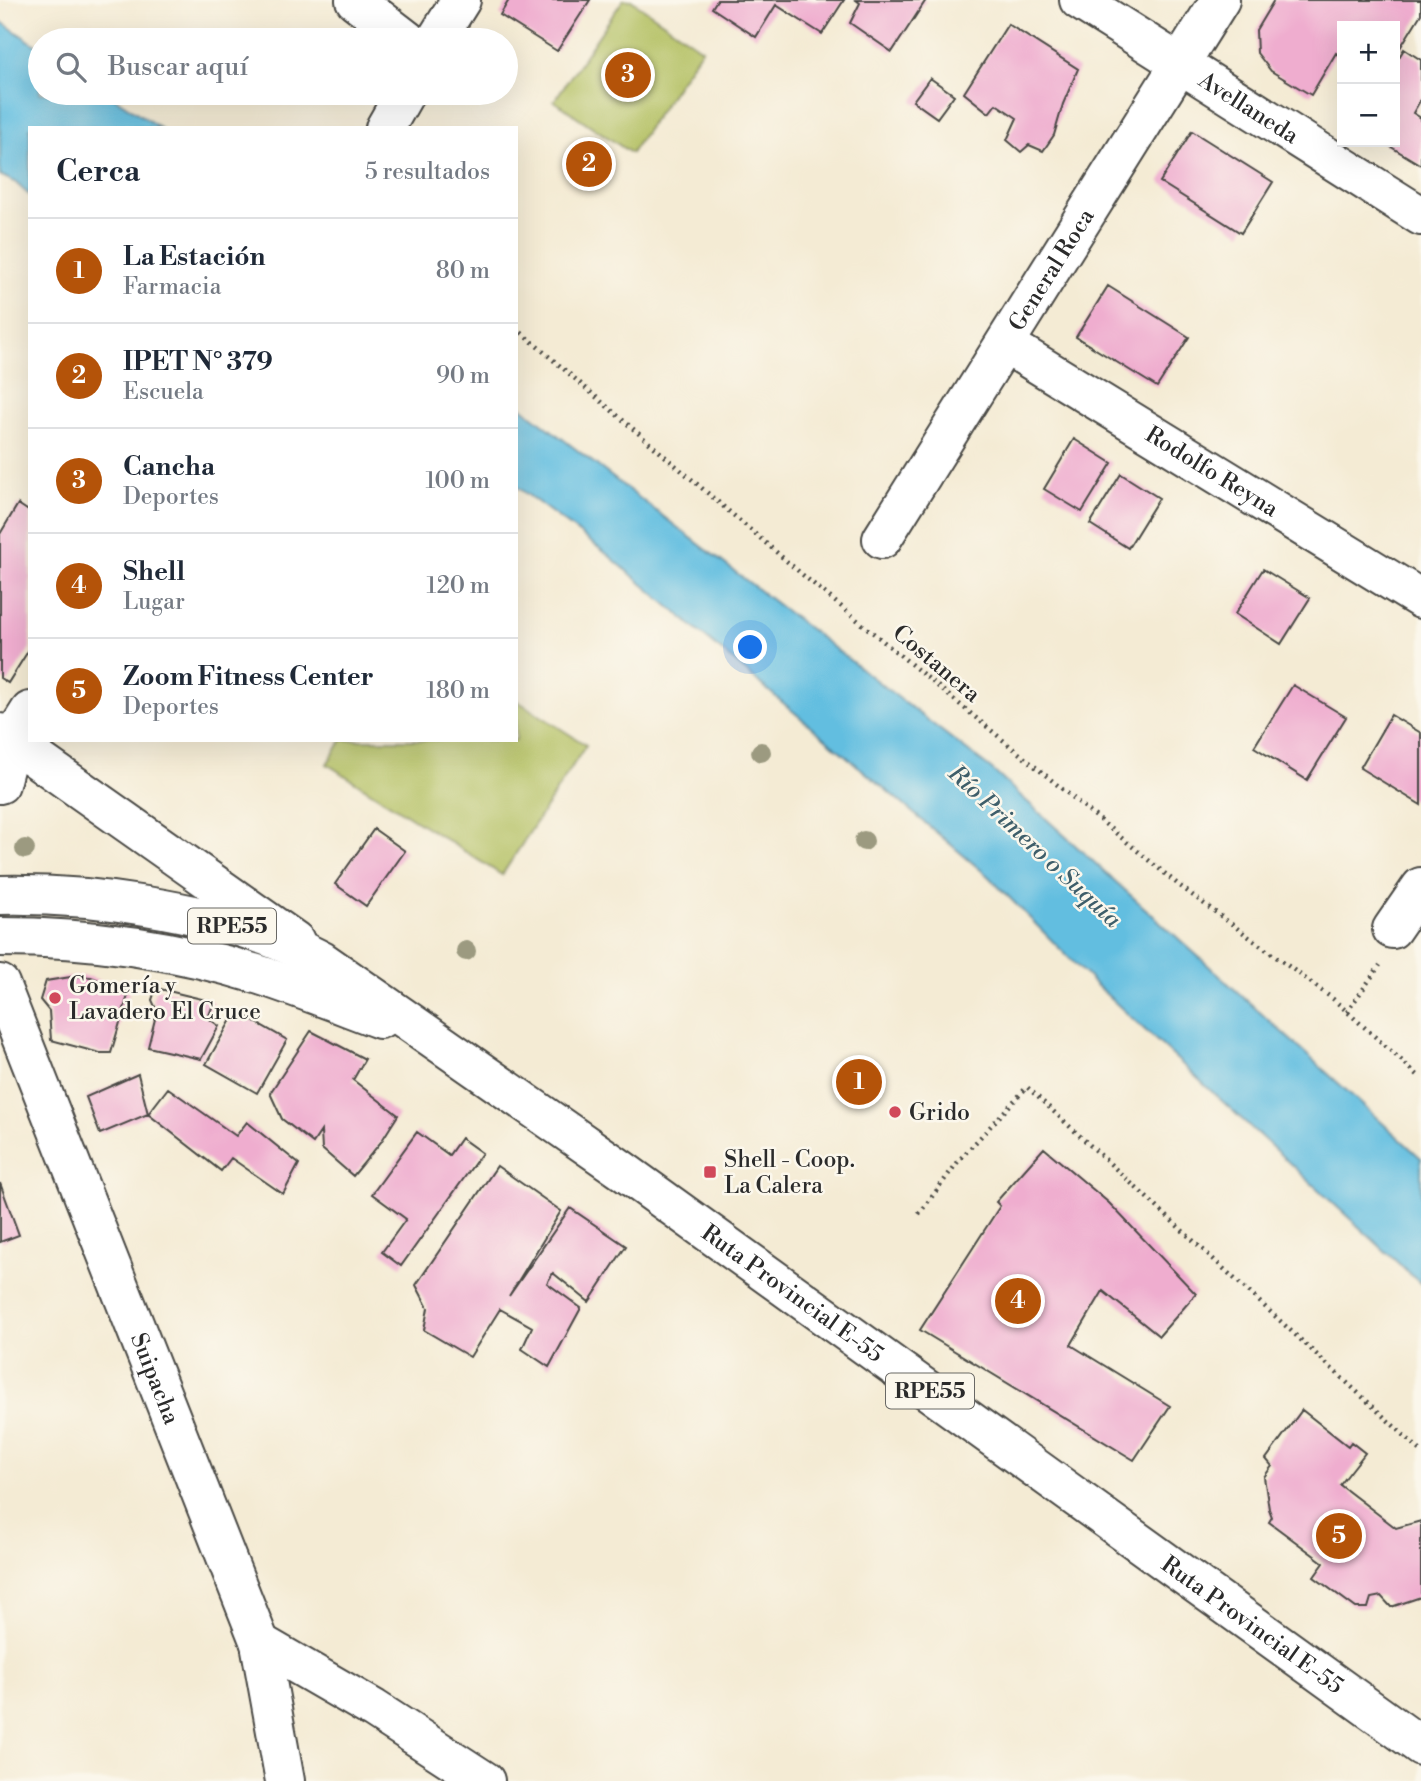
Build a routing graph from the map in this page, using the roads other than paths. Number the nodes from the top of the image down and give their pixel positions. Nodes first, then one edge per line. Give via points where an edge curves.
1 (355, 0) edge
2 (461, 0) edge
3 (1079, 0) edge
4 (1220, 0) edge
5 (391, 28) edge
6 (444, 28) edge
7 (1179, 64) junction
8 (398, 105) edge
9 (386, 126) edge
10 (1421, 216) edge
11 (1004, 344) junction
12 (882, 539) dead end
13 (1421, 599) edge
14 (10, 734) edge
15 (0, 784) edge
16 (1421, 887) edge
17 (0, 895) edge
18 (1392, 929) dead end
19 (0, 937) edge
20 (322, 961) junction
21 (0, 984) edge
22 (435, 1041) junction
23 (260, 1643) junction
24 (1421, 1746) edge
25 (285, 1781) edge
26 (485, 1781) edge

1 - 5 street
2 - 6 street
3 - 7 street, Avellaneda
4 - 7 street, General Roca
7 - 10 street, Avellaneda
7 - 11 street, General Roca
8 - 9 street
11 - 12 street, General Roca
11 - 13 street, Rodolfo Reyna
14 - 15 street
14 - 20 street
16 - 18 street
17 - 20 street, Ruta Provincial E-55 / RPE55 via 68,897 193,915 251,931
19 - 22 street, Ruta Provincial E-55 / RPE55 via 143,948 227,965
20 - 22 street, Ruta Provincial E-55 / RPE55
21 - 23 street, Suipacha
22 - 24 street, Ruta Provincial E-55 / RPE55 via 633,1178
23 - 25 street, Suipacha
23 - 26 street

